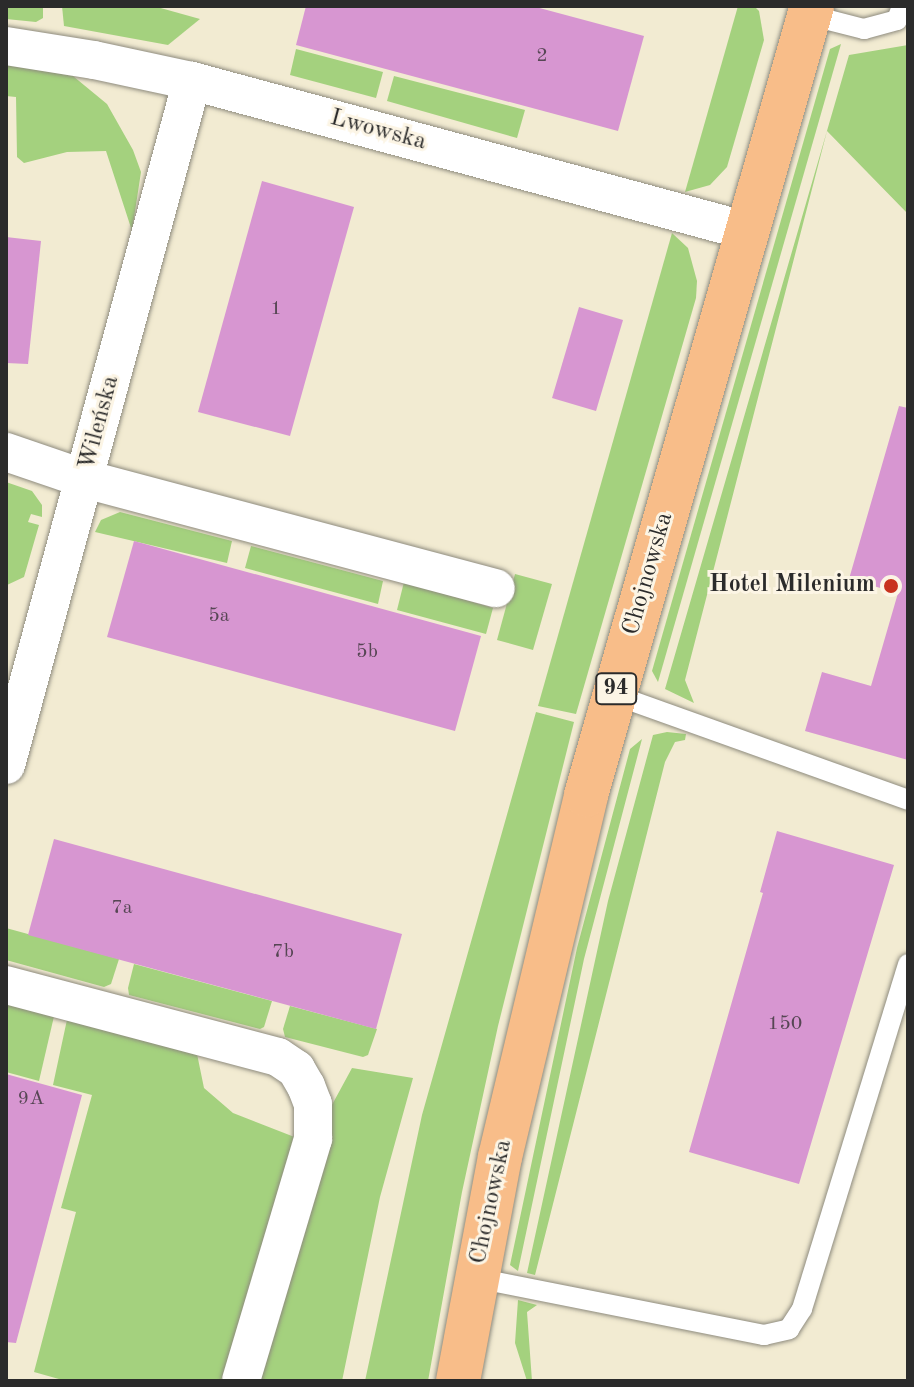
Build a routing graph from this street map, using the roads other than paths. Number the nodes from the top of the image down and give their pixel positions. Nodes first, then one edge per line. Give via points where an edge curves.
1 (902, 6) edge
2 (811, 11) edge
3 (6, 46) edge
4 (192, 81) junction
5 (747, 231) junction
6 (6, 452) edge
7 (85, 479) junction
8 (496, 588) dead end
9 (615, 695) junction
10 (6, 765) edge
11 (908, 800) edge
12 (908, 964) edge
13 (6, 985) edge
14 (476, 1278) junction
15 (241, 1381) edge
16 (458, 1381) edge

1 - 2 lane via 897,20 864,29
2 - 5 main road, Chojnowska / 94
3 - 4 street, Lwowska
4 - 5 street, Lwowska
4 - 7 street, Wileńska
5 - 9 main road, Chojnowska / 94
6 - 7 street
7 - 8 street
7 - 10 street, Wileńska
9 - 11 lane
9 - 14 main road, Chojnowska / 94 via 561,892
12 - 14 lane via 802,1309 789,1329 764,1335
13 - 15 street via 278,1057 296,1069 313,1104 313,1139
14 - 16 main road, Chojnowska / 94

